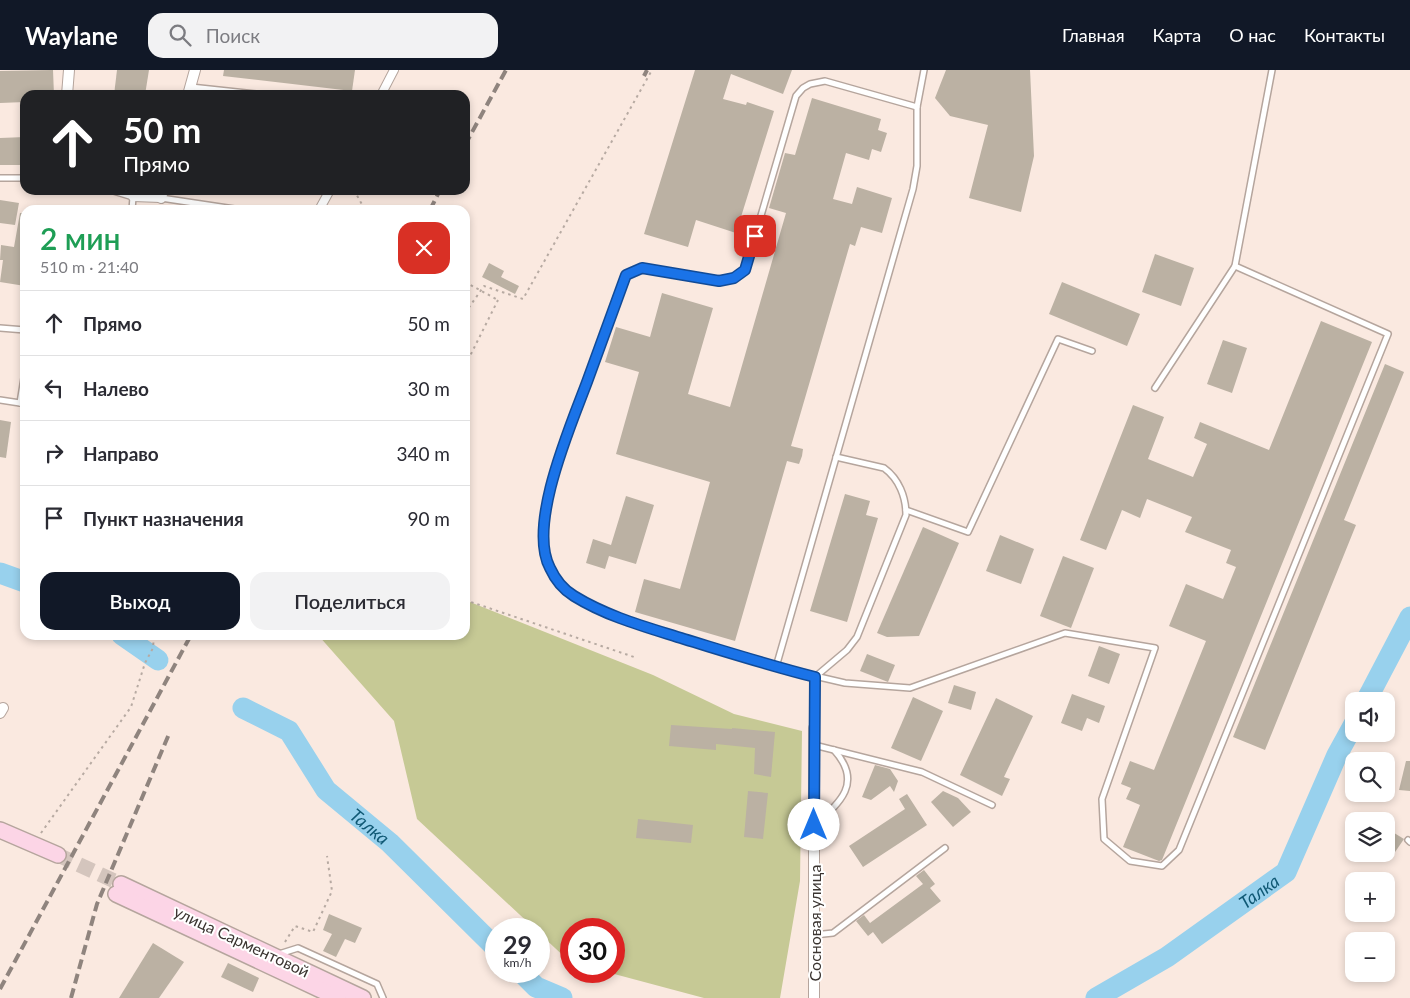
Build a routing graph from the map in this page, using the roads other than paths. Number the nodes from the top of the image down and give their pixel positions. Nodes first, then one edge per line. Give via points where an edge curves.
1 (69, 70) edge
2 (195, 70) edge
3 (394, 70) edge
4 (924, 70) edge
5 (1272, 70) edge
6 (67, 90) edge
7 (189, 90) edge
8 (384, 90) edge
9 (917, 107) junction
10 (0, 178) edge
11 (20, 178) edge
12 (129, 195) edge
13 (148, 195) edge
14 (167, 195) edge
15 (133, 196) junction
16 (132, 205) edge
17 (216, 205) edge
18 (1235, 266) junction
19 (0, 328) edge
20 (20, 330) edge
21 (1092, 350) dead end
22 (1156, 388) dead end
23 (0, 400) edge
24 (20, 402) edge
25 (836, 457) junction
26 (906, 510) junction
27 (776, 667) junction
28 (815, 677) junction
29 (814, 728) joint
30 (814, 745) junction
31 (834, 750) junction
32 (992, 805) dead end
33 (814, 825) junction
34 (0, 830) edge
35 (0, 841) edge
36 (945, 848) dead end
37 (118, 889) tunnel mouth
38 (198, 927) junction
39 (814, 935) junction
40 (277, 952) junction
41 (338, 998) edge
42 (363, 998) edge
43 (383, 998) edge
44 (814, 998) edge

1 - 6 street
2 - 7 street
3 - 8 street
4 - 9 lane
5 - 18 lane
9 - 25 lane via 917,166 913,189
9 - 27 lane via 826,81 802,88 796,96 745,270 734,278 719,281 642,268 626,275 556,470 547,505 544,527 549,566 572,595 610,616
10 - 11 lane
12 - 15 lane
13 - 15 street
14 - 17 lane
15 - 16 lane
18 - 22 lane
18 - 28 lane via 1388,334 1179,850 1162,866 1130,861 1104,839 1102,799 1155,648 1066,633 910,688
19 - 20 lane
21 - 26 lane via 1058,340 968,532
23 - 24 lane
25 - 26 lane via 884,468 900,488
25 - 27 lane
26 - 28 lane via 857,637 847,650
27 - 28 lane
28 - 29 lane
29 - 30 street, Сосновая улица
30 - 31 lane
30 - 33 street, Сосновая улица
31 - 32 lane via 922,772
31 - 33 lane via 848,775 845,794 836,807
33 - 39 street, Сосновая улица
34 - 35 main road via 56,860
36 - 39 lane via 833,933
37 - 38 main road, улица Сарментовой
38 - 40 main road, улица Сарментовой
38 - 41 main road, улица Сарментовой
39 - 44 street, Сосновая улица
40 - 42 main road, улица Сарментовой
40 - 43 lane via 298,948 376,984

